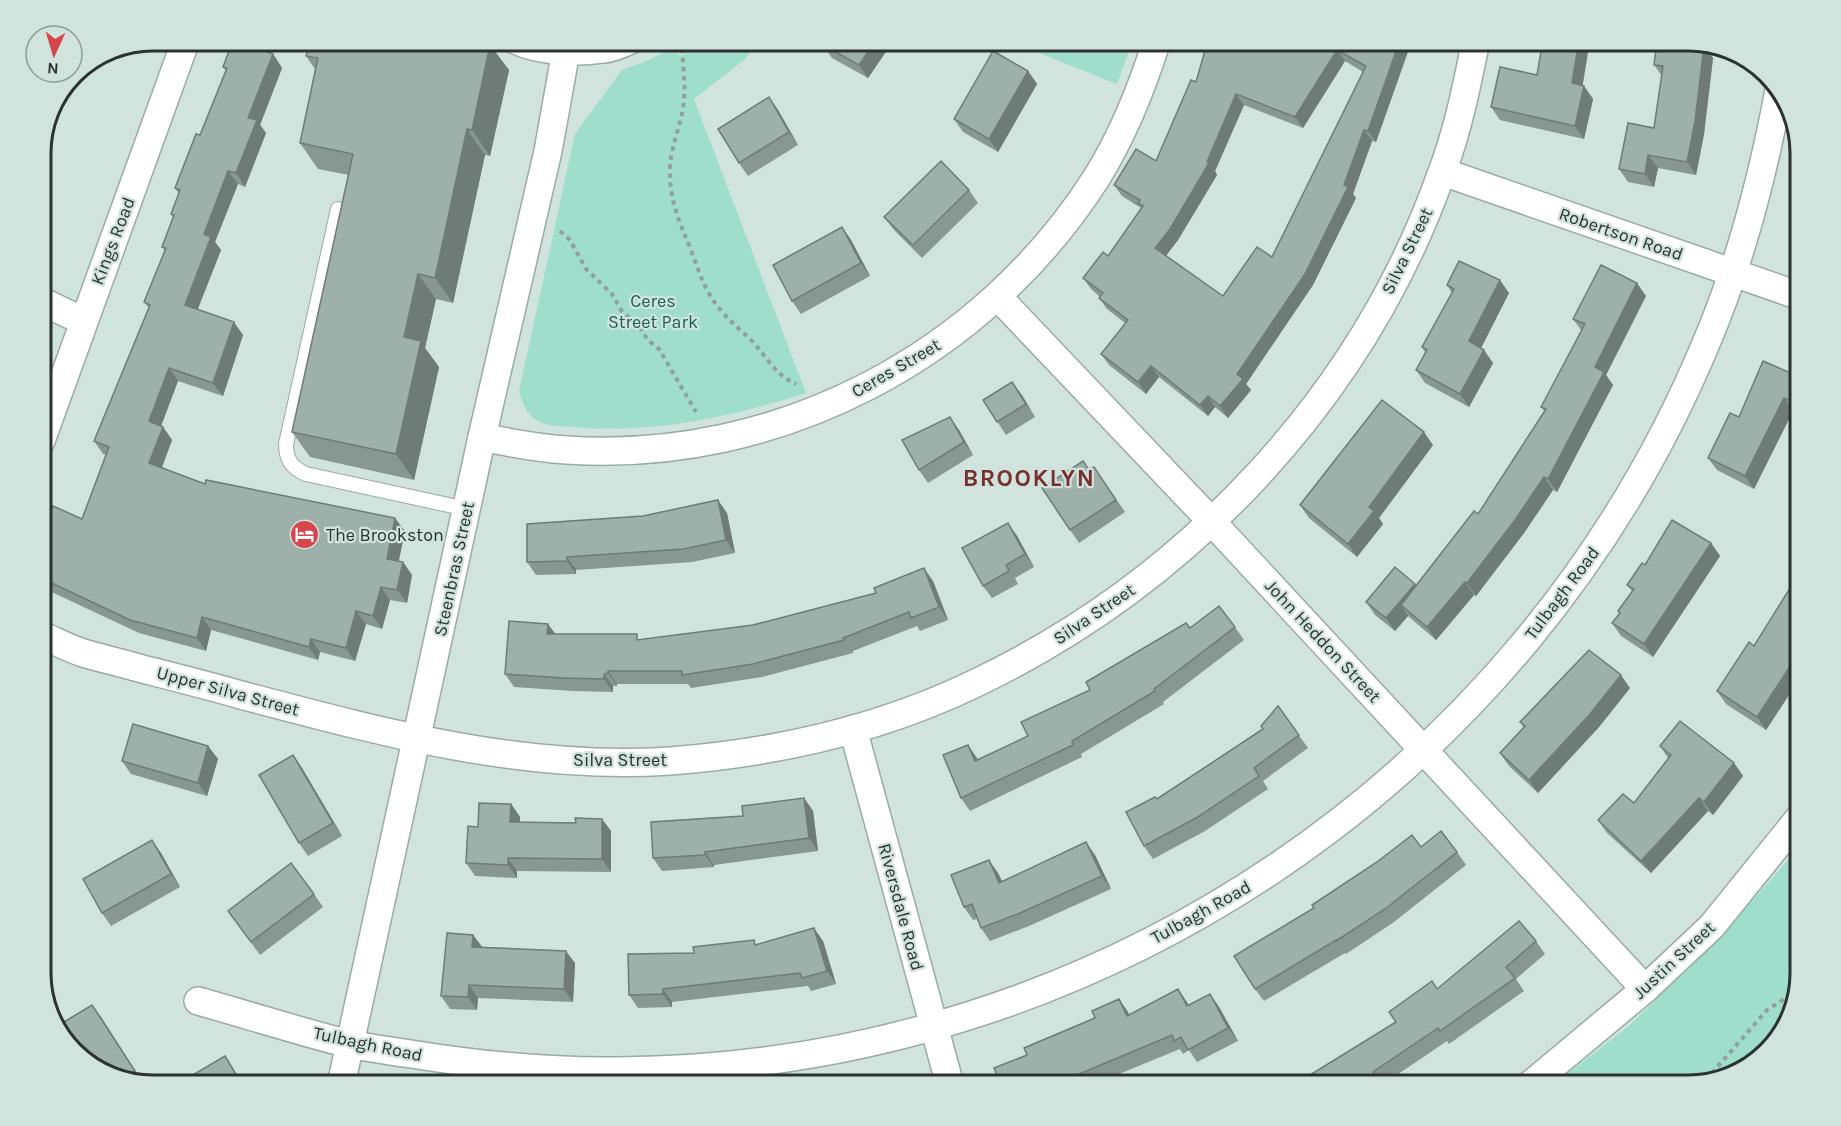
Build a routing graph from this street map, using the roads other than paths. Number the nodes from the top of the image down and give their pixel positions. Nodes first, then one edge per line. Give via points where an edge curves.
1 (182, 51) edge
2 (566, 51) edge
3 (1154, 51) edge
4 (1474, 51) edge
5 (1776, 103) edge
6 (1443, 172) junction
7 (338, 209) edge
8 (1733, 273) junction
9 (1790, 293) edge
10 (998, 297) junction
11 (51, 306) edge
12 (83, 321) junction
13 (51, 412) edge
14 (482, 437) junction
15 (467, 509) junction
16 (1212, 522) junction
17 (51, 639) edge
18 (853, 729) junction
19 (417, 739) junction
20 (1425, 750) junction
21 (1790, 830) edge
22 (1645, 988) junction
23 (198, 1001) dead end
24 (933, 1026) junction
25 (350, 1044) junction
26 (343, 1075) edge
27 (947, 1075) edge
28 (1543, 1075) edge

1 - 12 street, Kings Road
2 - 14 street, Steenbras Street via 548,151
3 - 10 street, Ceres Street via 1124,128 1097,176 1066,222
4 - 6 street, Silva Street
5 - 8 street, Tulbagh Road
6 - 8 street, Robertson Road
6 - 16 street, Silva Street via 1412,246 1354,351 1280,451
7 - 15 lane via 286,444 290,463 306,474
8 - 9 street, Robertson Road
8 - 20 street, Tulbagh Road via 1678,405 1608,531 1523,646
10 - 14 street, Ceres Street via 920,358 878,382 787,421 744,434 656,449 590,450 523,445
10 - 16 street, John Heddon Street
11 - 12 street
12 - 13 street, Kings Road
14 - 15 street, Steenbras Street
15 - 19 street, Steenbras Street
16 - 18 street, Silva Street via 1138,584 1031,655 914,709
16 - 20 street, John Heddon Street
17 - 19 street, Upper Silva Street via 82,652
18 - 19 street, Silva Street via 730,755 667,761 542,759 479,752
18 - 24 street, Riversdale Road
19 - 25 street, Steenbras Street
20 - 22 street, John Heddon Street
20 - 24 street, Tulbagh Road via 1372,798 1315,841 1196,918 1068,980
21 - 22 street, Justin Street via 1712,927
22 - 28 street, Justin Street
23 - 25 street, Tulbagh Road
24 - 25 street, Tulbagh Road via 777,1059 699,1068 619,1071 460,1062
24 - 27 street, Riversdale Road
25 - 26 street, Steenbras Street

